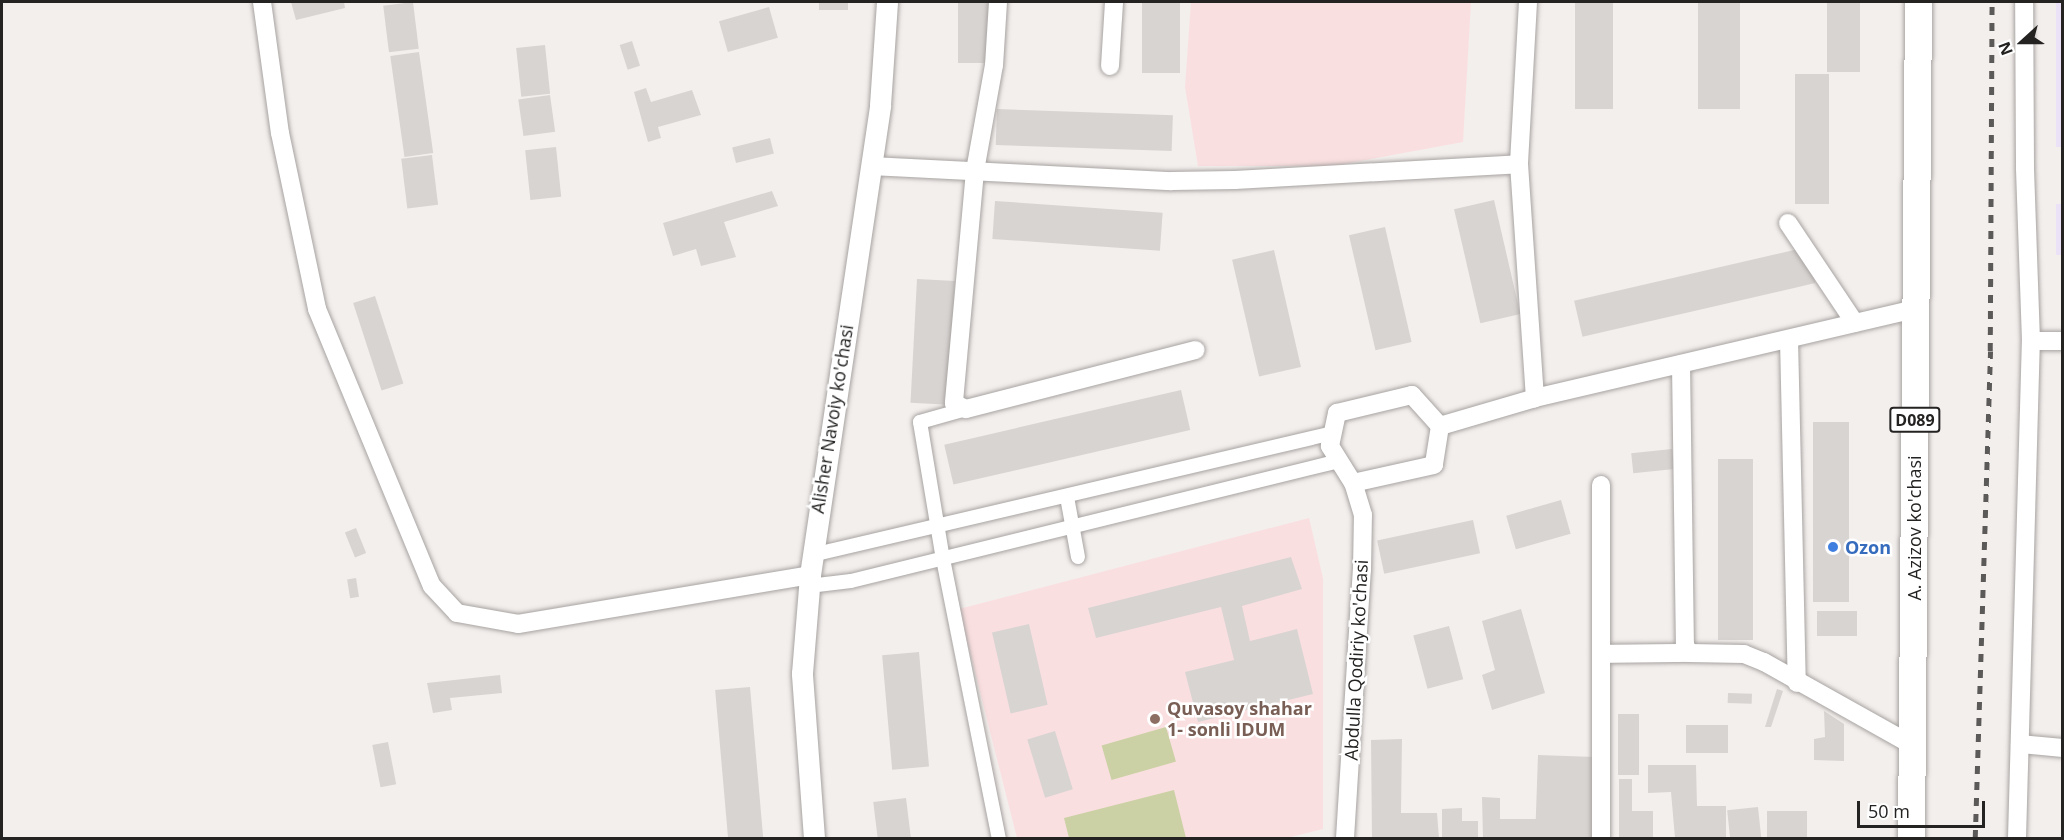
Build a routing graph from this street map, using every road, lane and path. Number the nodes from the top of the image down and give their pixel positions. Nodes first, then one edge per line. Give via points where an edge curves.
1 (262, 2) edge
2 (887, 2) edge
3 (998, 2) edge
4 (1114, 2) edge
5 (1527, 2) edge
6 (1918, 2) edge
7 (2024, 2) edge
8 (1110, 66) dead end
9 (1519, 164) junction
10 (871, 166) junction
11 (975, 171) junction
12 (1788, 223) dead end
13 (1915, 309) junction
14 (1855, 323) junction
15 (1789, 339) junction
16 (2031, 341) junction
17 (2062, 341) edge
18 (1196, 350) dead end
19 (1681, 364) junction
20 (1535, 398) junction
21 (966, 409) junction
22 (1440, 426) junction
23 (1333, 433) junction
24 (1339, 461) junction
25 (1353, 483) junction
26 (1601, 485) dead end
27 (1067, 497) junction
28 (939, 526) junction
29 (1072, 527) junction
30 (1078, 557) dead end
31 (943, 559) junction
32 (810, 572) junction
33 (1689, 653) junction
34 (1601, 654) junction
35 (1797, 683) junction
36 (2020, 744) junction
37 (1912, 745) junction
38 (2062, 748) edge
39 (814, 838) edge
40 (999, 838) edge
41 (1345, 838) edge
42 (1601, 838) edge
43 (1911, 838) edge
44 (2017, 838) edge

1 - 32 street via 280,133 317,309 432,586 457,613 518,624
2 - 10 street, Alisher Navoiy ko'chasi via 880,105
3 - 11 street via 994,65
4 - 8 street
5 - 9 street
6 - 13 main road, A. Azizov ko'chasi / D089
7 - 16 street
9 - 11 street via 1166,181
9 - 20 street
10 - 11 street
10 - 32 street, Alisher Navoiy ko'chasi
11 - 21 street via 953,390 954,403
12 - 14 street
13 - 14 street
13 - 37 main road, A. Azizov ko'chasi / D089
14 - 15 street
15 - 19 street
15 - 35 street
16 - 17 street
16 - 36 street
18 - 21 street
19 - 20 street
19 - 33 street via 1685,645
20 - 22 street
21 - 28 street via 920,422
22 - 23 street via 1412,394 1337,413
22 - 25 street via 1434,465
23 - 24 street via 1330,446
23 - 27 street
24 - 25 street
24 - 29 street
25 - 41 street, Abdulla Qodiriy ko'chasi via 1363,515 1362,570
26 - 34 street
27 - 28 street
27 - 29 street
28 - 31 street
28 - 32 street
29 - 30 street
29 - 31 street
31 - 32 street via 851,581
31 - 40 street
32 - 39 street, Alisher Navoiy ko'chasi via 802,673
33 - 34 street
33 - 35 street via 1744,654
34 - 42 street
35 - 37 street
36 - 38 street
36 - 44 street
37 - 43 main road, A. Azizov ko'chasi / D089

